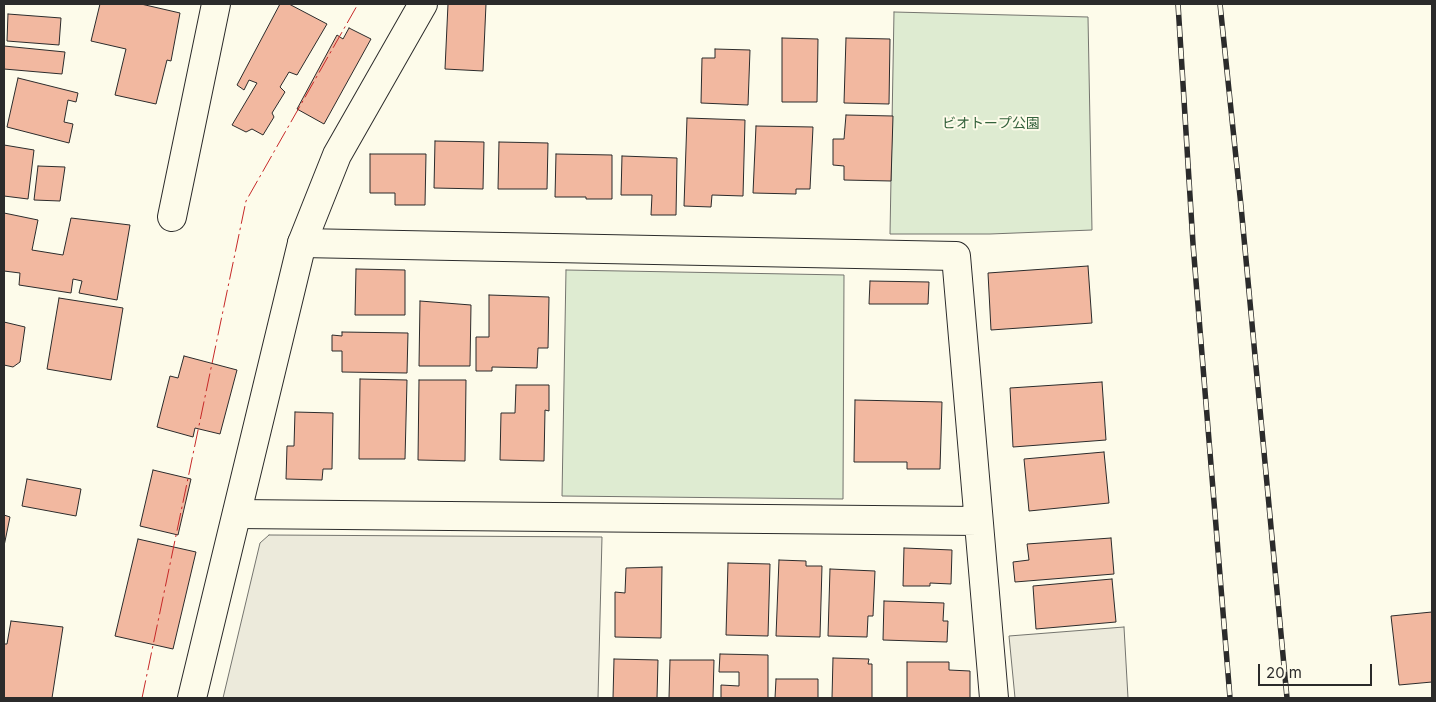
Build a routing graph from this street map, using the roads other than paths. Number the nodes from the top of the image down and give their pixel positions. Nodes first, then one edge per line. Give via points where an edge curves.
1 (216, 4) edge
2 (423, 4) edge
3 (172, 217) dead end
4 (302, 243) junction
5 (237, 514) junction
6 (978, 520) junction
7 (192, 698) edge
8 (994, 698) edge

1 - 3 street
2 - 4 street via 338,155
4 - 5 street
4 - 6 street via 956,256
5 - 6 street
5 - 7 street
6 - 8 street

